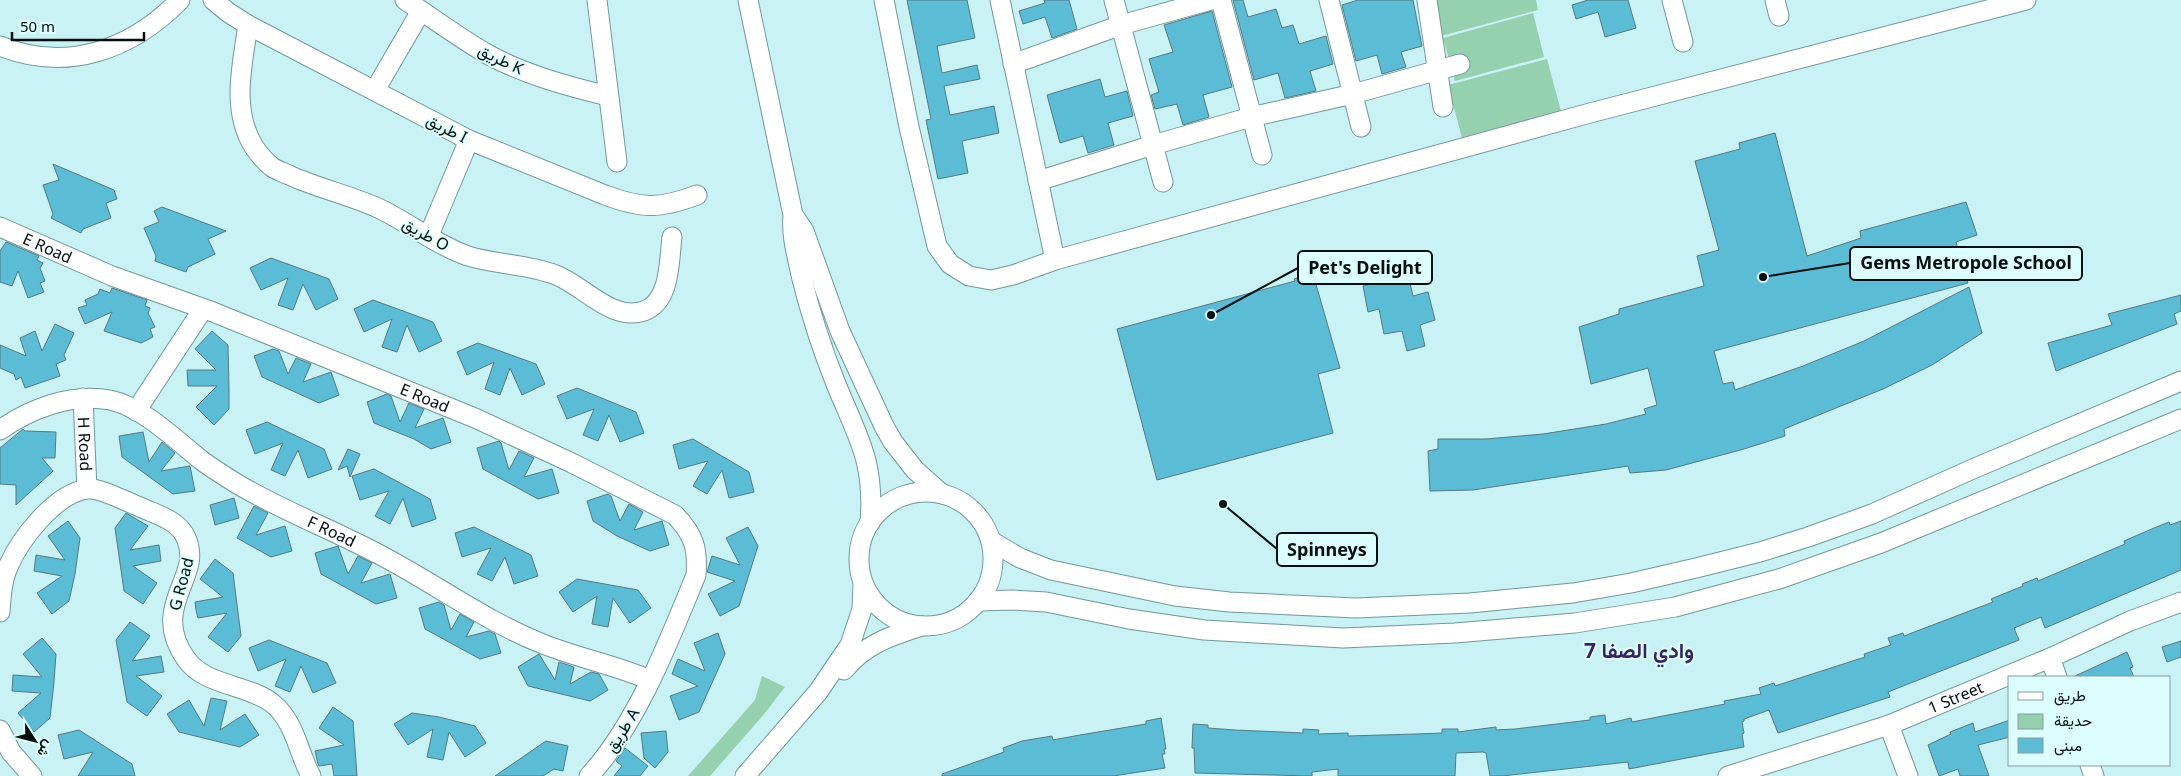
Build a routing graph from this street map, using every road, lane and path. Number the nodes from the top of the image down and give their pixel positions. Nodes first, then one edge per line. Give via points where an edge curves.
1 (180, 0) edge
2 (213, 0) edge
3 (404, 0) edge
4 (597, 0) edge
5 (748, 0) edge
6 (884, 0) edge
7 (1000, 0) edge
8 (1114, 0) edge
9 (1211, 0) edge
10 (1221, 0) edge
11 (1330, 0) edge
12 (1427, 0) edge
13 (1672, 0) edge
14 (2026, 0) edge
15 (2002, 4) edge
16 (422, 11) junction
17 (248, 25) junction
18 (1121, 25) junction
19 (1683, 42) dead end
20 (0, 46) edge
21 (1013, 64) junction
22 (1460, 64) dead end
23 (1438, 70) junction
24 (376, 90) junction
25 (1353, 94) junction
26 (608, 96) junction
27 (1444, 107) dead end
28 (1252, 117) junction
29 (1361, 127) dead end
30 (468, 140) junction
31 (1153, 145) junction
32 (1262, 154) dead end
33 (617, 162) dead end
34 (1038, 181) junction
35 (1163, 182) dead end
36 (697, 195) dead end
37 (793, 215) junction
38 (0, 227) edge
39 (429, 236) junction
40 (672, 237) dead end
41 (1055, 260) junction
42 (203, 308) junction
43 (2181, 382) edge
44 (83, 398) junction
45 (136, 411) junction
46 (2181, 418) edge
47 (0, 430) edge
48 (87, 489) junction
49 (942, 494) junction
50 (870, 522) junction
51 (991, 541) junction
52 (863, 584) junction
53 (978, 601) junction
54 (2181, 602) edge
55 (0, 612) edge
56 (922, 626) junction
57 (2050, 658) junction
58 (2057, 676) edge
59 (650, 680) junction
60 (818, 692) junction
61 (1889, 725) junction
62 (0, 730) edge
63 (32, 776) edge
64 (311, 776) edge
65 (589, 776) edge
66 (745, 776) edge
67 (1728, 776) edge
68 (1908, 776) edge

1 - 20 street via 154,24 125,42 94,54 60,58 31,55
2 - 17 street, طريق I
3 - 16 street, طريق K
4 - 26 street
5 - 37 street
6 - 41 street via 908,127 937,246 950,264 969,276 991,280
7 - 21 street
8 - 18 street
9 - 18 street
10 - 28 street
11 - 25 street
12 - 23 street
13 - 19 street
14 - 15 street
15 - 41 street
16 - 24 street
16 - 26 street, طريق K via 490,55 523,71
17 - 24 street, طريق I
17 - 39 street, طريق O via 239,98 243,124 254,147 272,167 303,182 378,208
18 - 21 street
18 - 31 street
21 - 34 street
22 - 23 street
23 - 25 street
23 - 27 street
24 - 30 street, طريق I
25 - 28 street
25 - 29 street
26 - 33 street
28 - 31 street
28 - 32 street
30 - 36 street, طريق I via 628,203 674,204
30 - 39 street
31 - 34 street
31 - 35 street
34 - 41 street
37 - 49 street via 804,231 840,331 884,426 904,457
37 - 50 street via 794,244 814,321 865,451 871,486
38 - 42 street, E Road via 104,273
39 - 40 street, طريق O via 486,261 550,273 611,308 634,314 647,310 664,291
42 - 45 street
42 - 59 street, E Road via 475,418 675,515 694,542 698,559 696,575
43 - 51 street via 1872,514 1808,537 1696,568 1573,593 1470,603 1356,608 1229,602 1148,591 1052,570 1020,558
44 - 45 street, H Road via 111,400
44 - 47 street, H Road via 35,410
44 - 48 street, H Road
45 - 59 street, F Road via 238,484 379,554 520,634
46 - 53 street via 1881,543 1779,580 1675,607 1575,623 1343,638 1204,630 1046,602
48 - 55 street via 53,507 20,544 8,568
48 - 64 street, G Road via 105,493 173,521 183,532 191,559 172,609 177,645 187,661 201,673 261,696 273,704 290,726
49 - 50 street via 924,492 899,498 878,512
49 - 51 street via 971,509 980,518
50 - 52 street via 860,552
51 - 53 street via 990,579
52 - 56 street via 887,614
52 - 60 street via 862,609 855,634
53 - 56 street via 948,623
54 - 57 street, 1 Street via 2130,621
56 - 60 street via 868,646 831,684
57 - 58 street
57 - 61 street, 1 Street
59 - 65 street, طريق A via 620,736
60 - 66 street
61 - 67 street, 1 Street
61 - 68 street
62 - 63 street via 11,752

